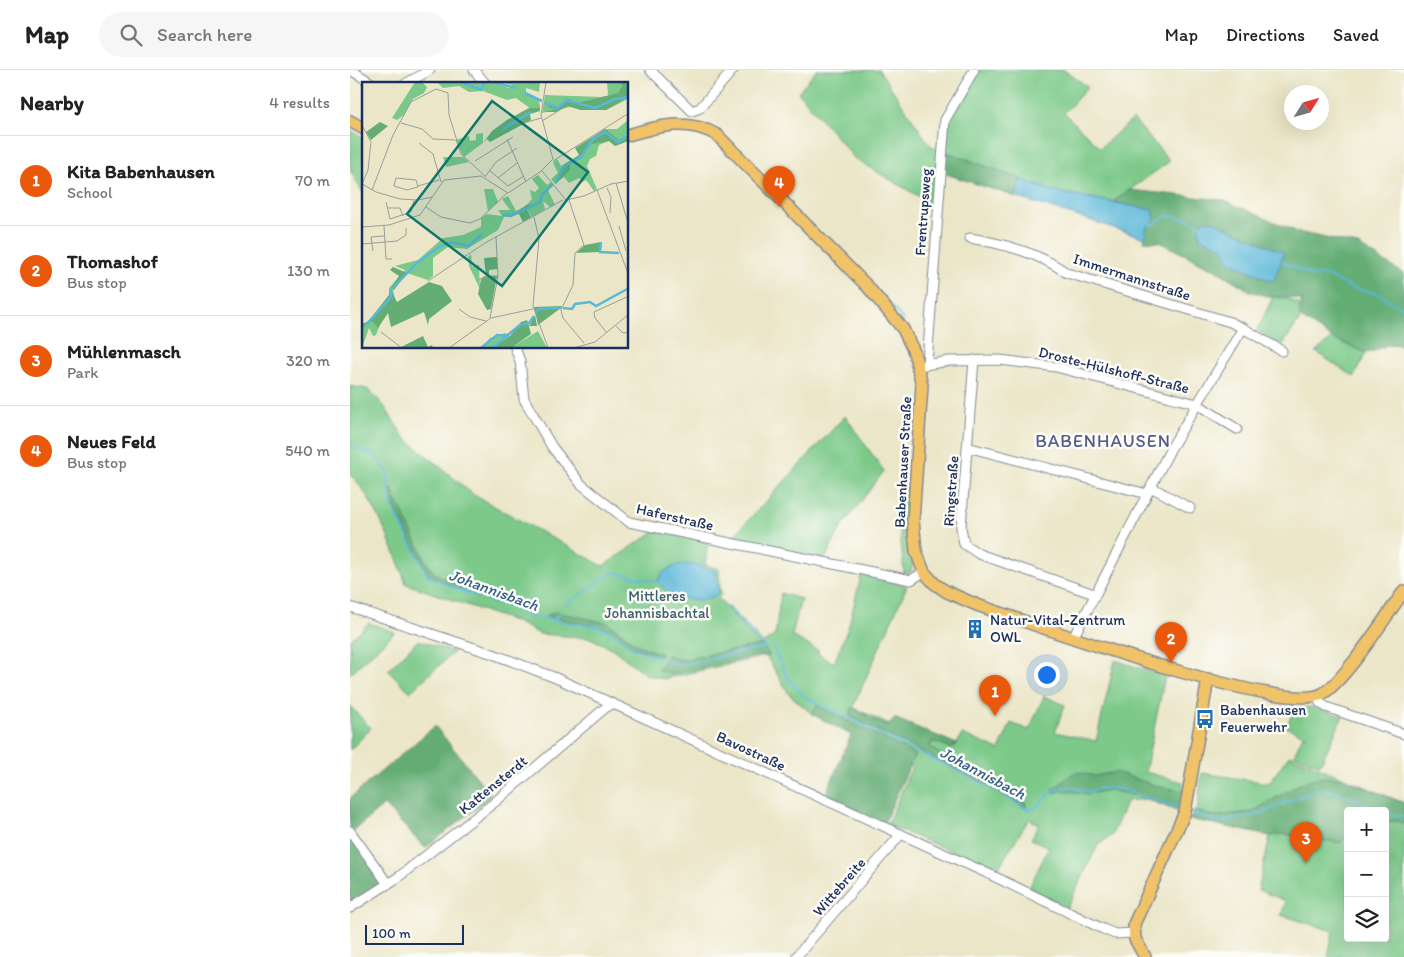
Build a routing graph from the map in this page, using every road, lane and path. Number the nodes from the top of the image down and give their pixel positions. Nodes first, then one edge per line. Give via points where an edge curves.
1 (350, 70) edge
2 (430, 70) edge
3 (474, 70) edge
4 (650, 70) edge
5 (733, 70) edge
6 (974, 70) edge
7 (369, 82) edge
8 (409, 82) edge
9 (484, 82) edge
10 (692, 111) junction
11 (350, 121) edge
12 (692, 125) junction
13 (362, 129) edge
14 (629, 135) edge
15 (970, 238) dead end
16 (1244, 328) junction
17 (515, 349) edge
18 (1282, 351) dead end
19 (974, 360) junction
20 (923, 364) junction
21 (1197, 404) junction
22 (1236, 429) dead end
23 (967, 447) junction
24 (1149, 491) junction
25 (1190, 508) dead end
26 (924, 572) junction
27 (1404, 591) edge
28 (1094, 594) junction
29 (350, 607) edge
30 (1073, 638) junction
31 (1208, 679) junction
32 (1317, 696) junction
33 (611, 703) junction
34 (1404, 734) edge
35 (350, 831) edge
36 (901, 834) junction
37 (388, 884) junction
38 (350, 908) edge
39 (1134, 933) junction
40 (796, 957) edge
41 (1145, 957) edge

1 - 7 street
2 - 8 street
3 - 9 street
4 - 10 street
5 - 10 street via 700,108
6 - 20 street, Frentrupsweg via 945,120
10 - 12 street
11 - 13 main road
12 - 14 main road, Babenhauser Straße via 666,125
12 - 20 main road, Babenhauser Straße via 725,141 878,298 900,324
15 - 16 street, Immermannstraße via 1048,259 1067,273
16 - 18 street, Immermannstraße
16 - 21 street
17 - 26 street, Haferstraße via 520,361 524,399 552,447 581,484 629,522 911,580
19 - 20 street, Droste-Hülshoff-Straße
19 - 21 street, Droste-Hülshoff-Straße via 1056,367
19 - 23 street, Ringstraße
20 - 26 main road, Babenhauser Straße via 913,521 916,551
21 - 22 street, Droste-Hülshoff-Straße
21 - 24 street
23 - 24 street
23 - 28 street, Ringstraße via 960,528 964,544 979,554
24 - 25 street
24 - 28 street
26 - 30 main road, Babenhauser Straße via 935,584 959,598
27 - 32 main road via 1341,676
28 - 30 street
29 - 33 street, Bavostraße via 507,659
30 - 31 main road, Babenhauser Straße
31 - 32 main road, Babenhauser Straße via 1295,698
31 - 39 main road via 1183,818 1138,912
32 - 34 street via 1326,707
33 - 36 street, Bavostraße
33 - 37 street, Kattensterdt via 496,802
35 - 37 street
36 - 39 street, Bavostraße via 1103,929 1115,934
36 - 40 street, Wittebreite
37 - 38 street, Kattensterdt
39 - 41 main road

